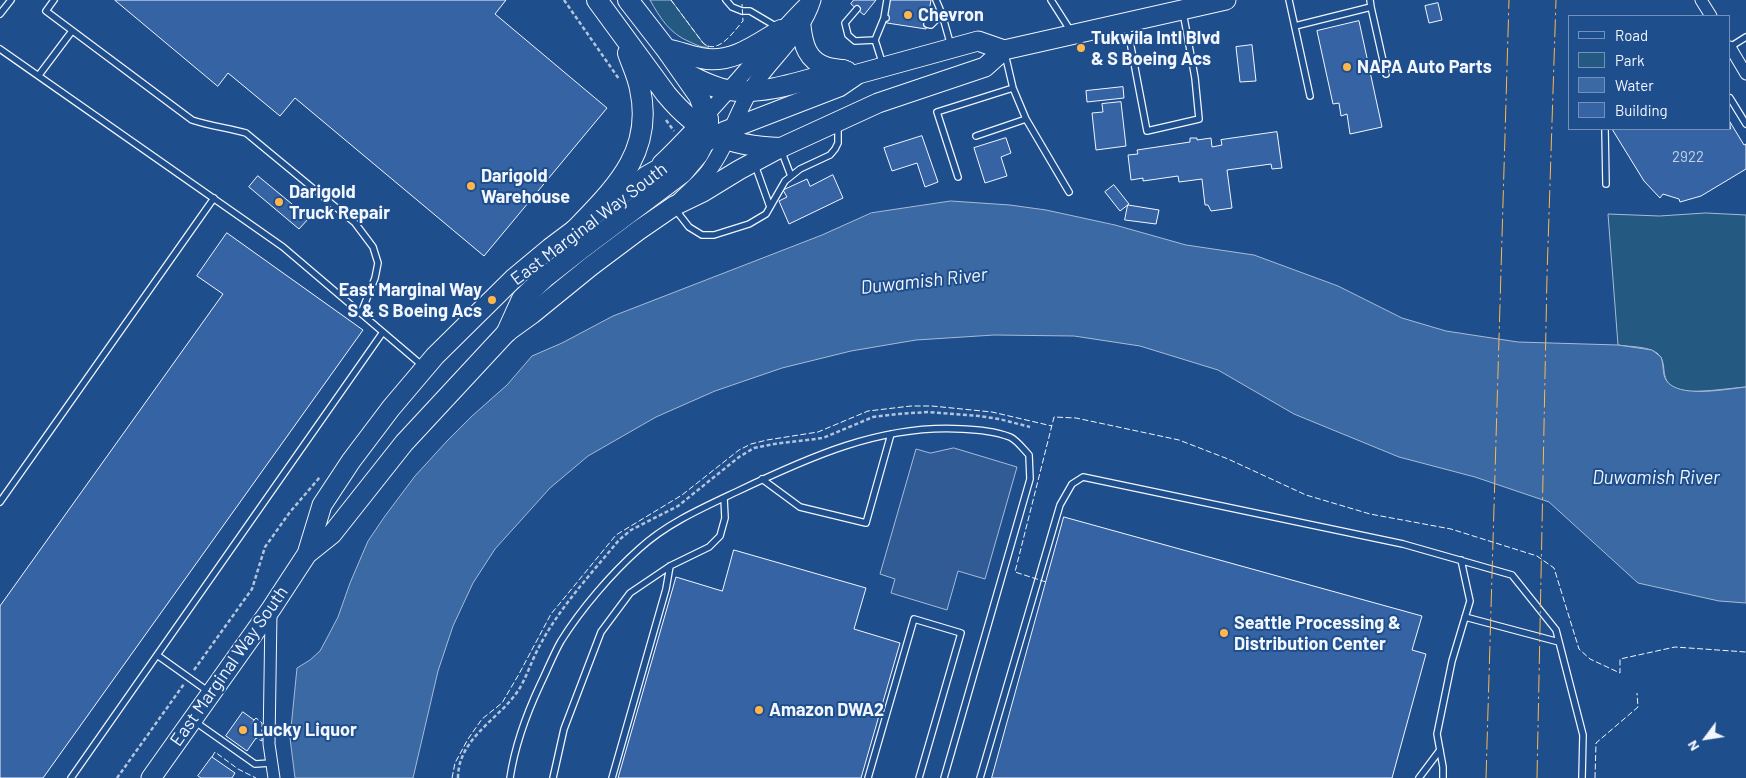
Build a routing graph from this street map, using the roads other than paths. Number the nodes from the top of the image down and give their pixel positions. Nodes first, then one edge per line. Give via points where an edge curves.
1 (11, 0) edge
2 (54, 0) edge
3 (597, 0) edge
4 (726, 0) edge
5 (812, 0) edge
6 (936, 0) edge
7 (1051, 0) edge
8 (1226, 0) edge
9 (1289, 0) edge
10 (1370, 0) edge
11 (1701, 0) edge
12 (630, 1) edge
13 (888, 3) edge
14 (1372, 7) junction
15 (856, 9) dead end
16 (1182, 10) junction
17 (929, 12) dead end
18 (0, 14) edge
19 (942, 14) junction
20 (1710, 15) edge
21 (1126, 22) junction
22 (927, 24) dead end
23 (801, 26) junction
24 (1294, 26) junction
25 (781, 30) junction
26 (72, 31) junction
27 (1073, 34) junction
28 (622, 37) junction
29 (1746, 37) edge
30 (875, 40) junction
31 (1731, 46) edge
32 (666, 48) junction
33 (952, 48) junction
34 (0, 49) edge
35 (1731, 49) edge
36 (1004, 50) junction
37 (883, 67) junction
38 (683, 72) junction
39 (851, 72) junction
40 (1386, 74) dead end
41 (1746, 74) edge
42 (39, 75) junction
43 (1013, 88) junction
44 (728, 90) junction
45 (750, 92) junction
46 (1310, 96) dead end
47 (1731, 100) edge
48 (1026, 119) junction
49 (838, 121) junction
50 (1746, 124) edge
51 (1605, 130) edge
52 (713, 131) junction
53 (976, 136) dead end
54 (780, 148) junction
55 (754, 162) junction
56 (791, 176) junction
57 (958, 177) dead end
58 (1606, 184) dead end
59 (1069, 192) dead end
60 (214, 198) junction
61 (674, 206) junction
62 (770, 207) junction
63 (574, 231) junction
64 (361, 313) junction
65 (383, 332) junction
66 (507, 332) junction
67 (425, 368) junction
68 (891, 434) junction
69 (762, 479) junction
70 (724, 498) junction
71 (0, 502) edge
72 (307, 554) junction
73 (1461, 560) junction
74 (670, 566) junction
75 (271, 609) junction
76 (1465, 617) junction
77 (1559, 642) junction
78 (157, 655) junction
79 (211, 693) junction
80 (193, 719) junction
81 (1440, 750) junction
82 (272, 763) junction
83 (71, 778) edge
84 (151, 778) edge
85 (274, 778) edge
86 (510, 778) edge
87 (554, 778) edge
88 (612, 778) edge
89 (868, 778) edge
90 (919, 778) edge
91 (944, 778) edge
92 (980, 778) edge
93 (1419, 778) edge
94 (1443, 778) edge
95 (1582, 778) edge

1 - 18 lane
2 - 26 lane via 46,11
3 - 28 highway
4 - 25 lane via 732,7 750,11
5 - 23 street
5 - 25 street
6 - 19 lane
7 - 27 lane
8 - 16 main road
9 - 24 lane
10 - 14 lane
11 - 20 street
12 - 32 highway
13 - 30 lane via 886,18
14 - 24 lane
14 - 40 lane
15 - 30 lane via 845,23 848,35 855,41
16 - 21 main road
16 - 21 lane via 1199,119 1147,131
17 - 19 lane
19 - 22 lane via 931,25
19 - 33 lane
21 - 27 main road
23 - 39 main road via 805,48 811,58 822,65
23 - 45 street
24 - 46 lane
25 - 32 highway via 742,53 720,59 701,58
25 - 44 street
26 - 42 lane
26 - 64 lane via 192,120 246,133 355,223 372,247 378,263
27 - 36 main road
28 - 52 highway via 676,106
28 - 63 highway via 640,88 643,108 640,140 629,168
29 - 31 lane
30 - 37 lane
32 - 38 highway
33 - 36 main road via 978,41
33 - 37 main road
34 - 42 lane
35 - 41 street
36 - 43 lane
36 - 49 main road, East Marginal Way South via 984,67 878,103
37 - 39 main road
38 - 44 highway
38 - 52 highway via 697,92
39 - 45 highway
39 - 52 main road, East Marginal Way South via 839,87
42 - 60 lane
43 - 48 lane
43 - 57 lane via 937,112
44 - 45 highway
44 - 52 street
45 - 52 street
47 - 50 lane
48 - 53 lane
48 - 59 lane
49 - 54 main road, East Marginal Way South
49 - 56 lane via 835,149
51 - 58 lane
52 - 54 highway via 742,144
52 - 61 street via 707,173
52 - 63 main road, East Marginal Way South via 646,176
52 - 66 highway via 694,160 677,177 581,248 522,299
54 - 55 main road, East Marginal Way South
54 - 56 lane
55 - 61 main road, East Marginal Way South
55 - 62 lane
56 - 62 lane
60 - 64 lane via 283,247
60 - 71 lane
61 - 62 lane via 689,227 702,235 714,235 749,224 766,214
61 - 66 main road, East Marginal Way South
63 - 67 main road, East Marginal Way South via 514,278
64 - 65 lane
65 - 67 lane
65 - 78 lane
66 - 72 main road, East Marginal Way South via 404,443 332,534
67 - 72 main road, East Marginal Way South via 354,456 322,505
68 - 69 lane via 843,446
68 - 69 lane via 866,523 800,507
68 - 91 lane via 943,428 982,430 1012,438 1029,455 1030,479
69 - 70 lane
70 - 74 lane via 725,518 720,536 708,547
70 - 86 lane via 662,530 644,544 582,610 561,642 526,716
72 - 75 main road, East Marginal Way South
73 - 76 lane via 1470,601
73 - 77 lane via 1512,575 1556,630
73 - 92 lane via 1403,544 1082,477 1072,484 1060,505
74 - 87 lane via 630,593 601,632 564,729
74 - 88 lane
75 - 79 main road, East Marginal Way South
75 - 82 street
76 - 77 lane
76 - 81 lane via 1452,660 1437,734
77 - 95 lane via 1583,735
78 - 79 lane
78 - 83 lane
79 - 80 main road, East Marginal Way South
80 - 82 lane via 255,764
80 - 84 main road, East Marginal Way South
81 - 93 lane
81 - 94 lane
82 - 85 street
89 - 90 lane via 914,619 961,633

